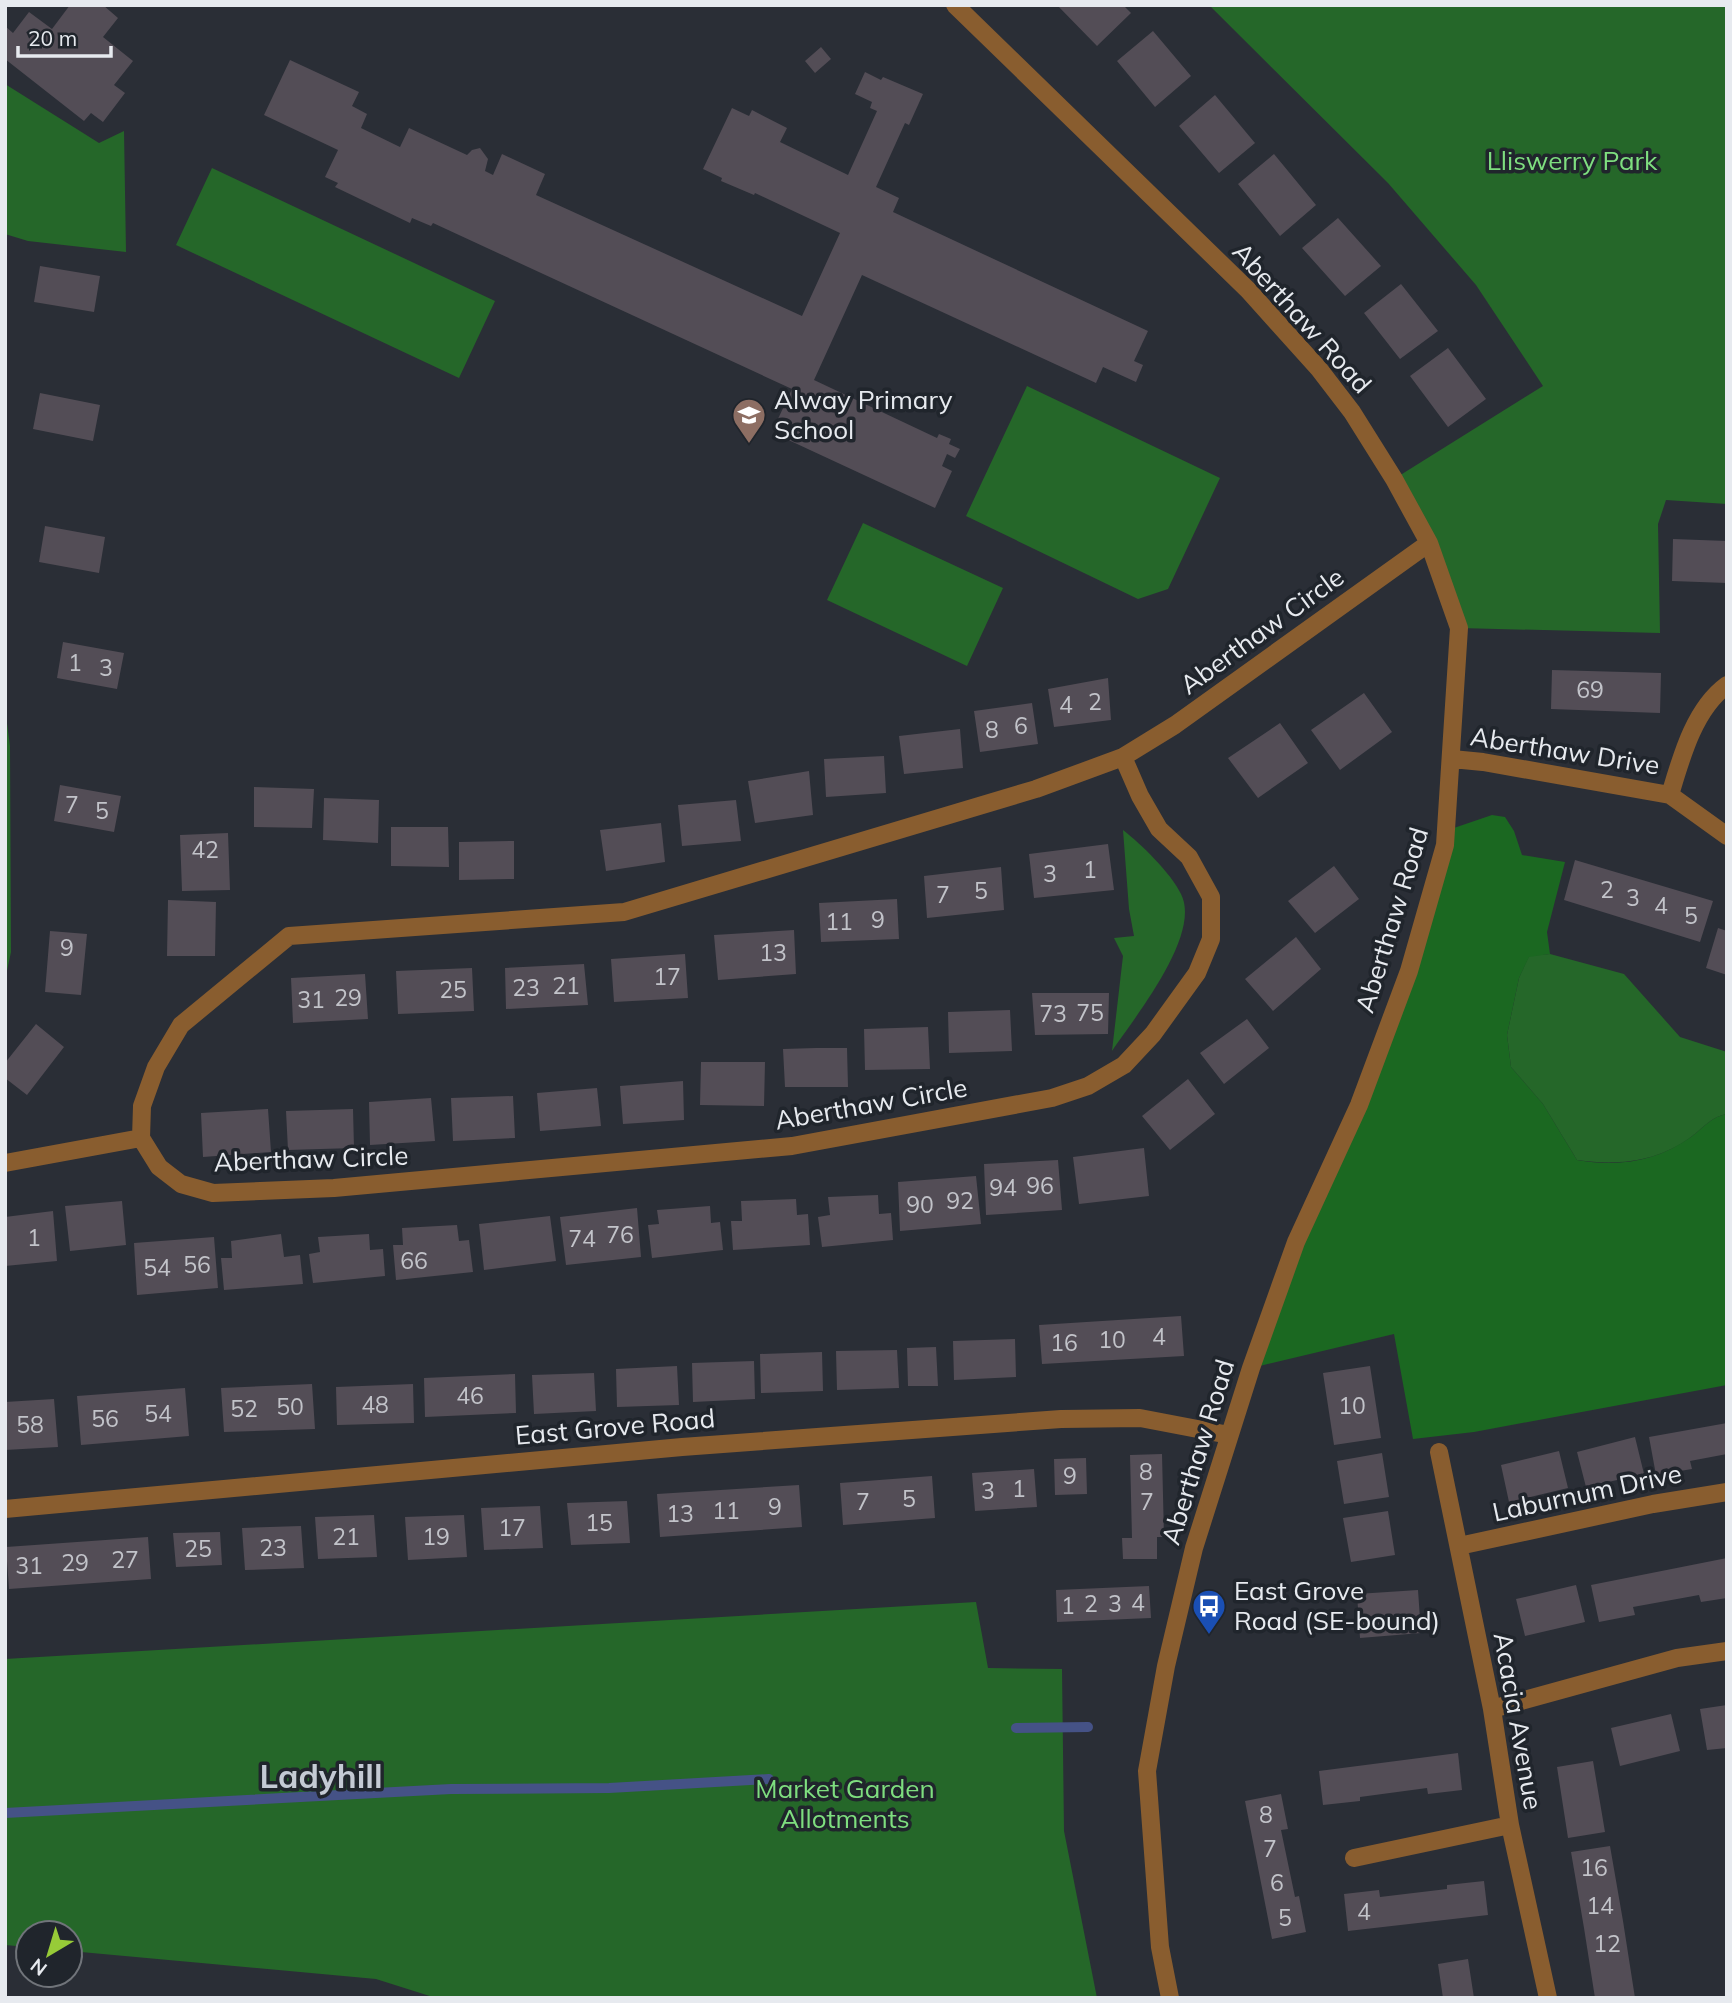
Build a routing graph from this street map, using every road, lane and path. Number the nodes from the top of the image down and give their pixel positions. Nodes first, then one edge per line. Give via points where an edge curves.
1 (955, 5) edge
2 (1429, 543) junction
3 (1727, 685) edge
4 (1123, 757) junction
5 (1452, 759) junction
6 (1670, 795) junction
7 (1727, 836) edge
8 (141, 1138) junction
9 (5, 1163) edge
10 (1229, 1435) junction
11 (1439, 1452) dead end
12 (1727, 1492) edge
13 (5, 1508) edge
14 (1459, 1546) junction
15 (1727, 1651) edge
16 (1492, 1709) junction
17 (1510, 1825) junction
18 (1354, 1858) dead end
19 (1170, 1998) edge
20 (1548, 1998) edge

1 - 2 street, Aberthaw Road via 1248,290 1297,344 1352,412
2 - 4 street, Aberthaw Circle via 1175,725
2 - 5 street, Aberthaw Road via 1459,628
3 - 6 street, Aberthaw Drive via 1703,711 1683,752
4 - 8 street, Aberthaw Circle via 1037,789 624,912 289,936 181,1025 156,1067 142,1106
4 - 8 street, Aberthaw Circle via 1159,830 1189,857 1211,897 1211,939 1197,974 1153,1034 1124,1065 1088,1086 1052,1098 792,1146 334,1188 213,1193 181,1184 159,1167
5 - 6 street, Aberthaw Drive
5 - 10 street, Aberthaw Road via 1445,845 1409,971 1359,1105 1296,1242
6 - 7 street, Aberthaw Drive
8 - 9 street
10 - 13 street, East Grove Road via 1140,1419 1060,1419 682,1447
10 - 19 street, Aberthaw Road via 1194,1548 1147,1771 1160,1947
11 - 14 street, Acacia Avenue
12 - 14 street, Laburnum Drive
14 - 16 street, Acacia Avenue
15 - 16 street via 1677,1658
16 - 17 street, Acacia Avenue
17 - 18 street
17 - 20 street, Acacia Avenue

